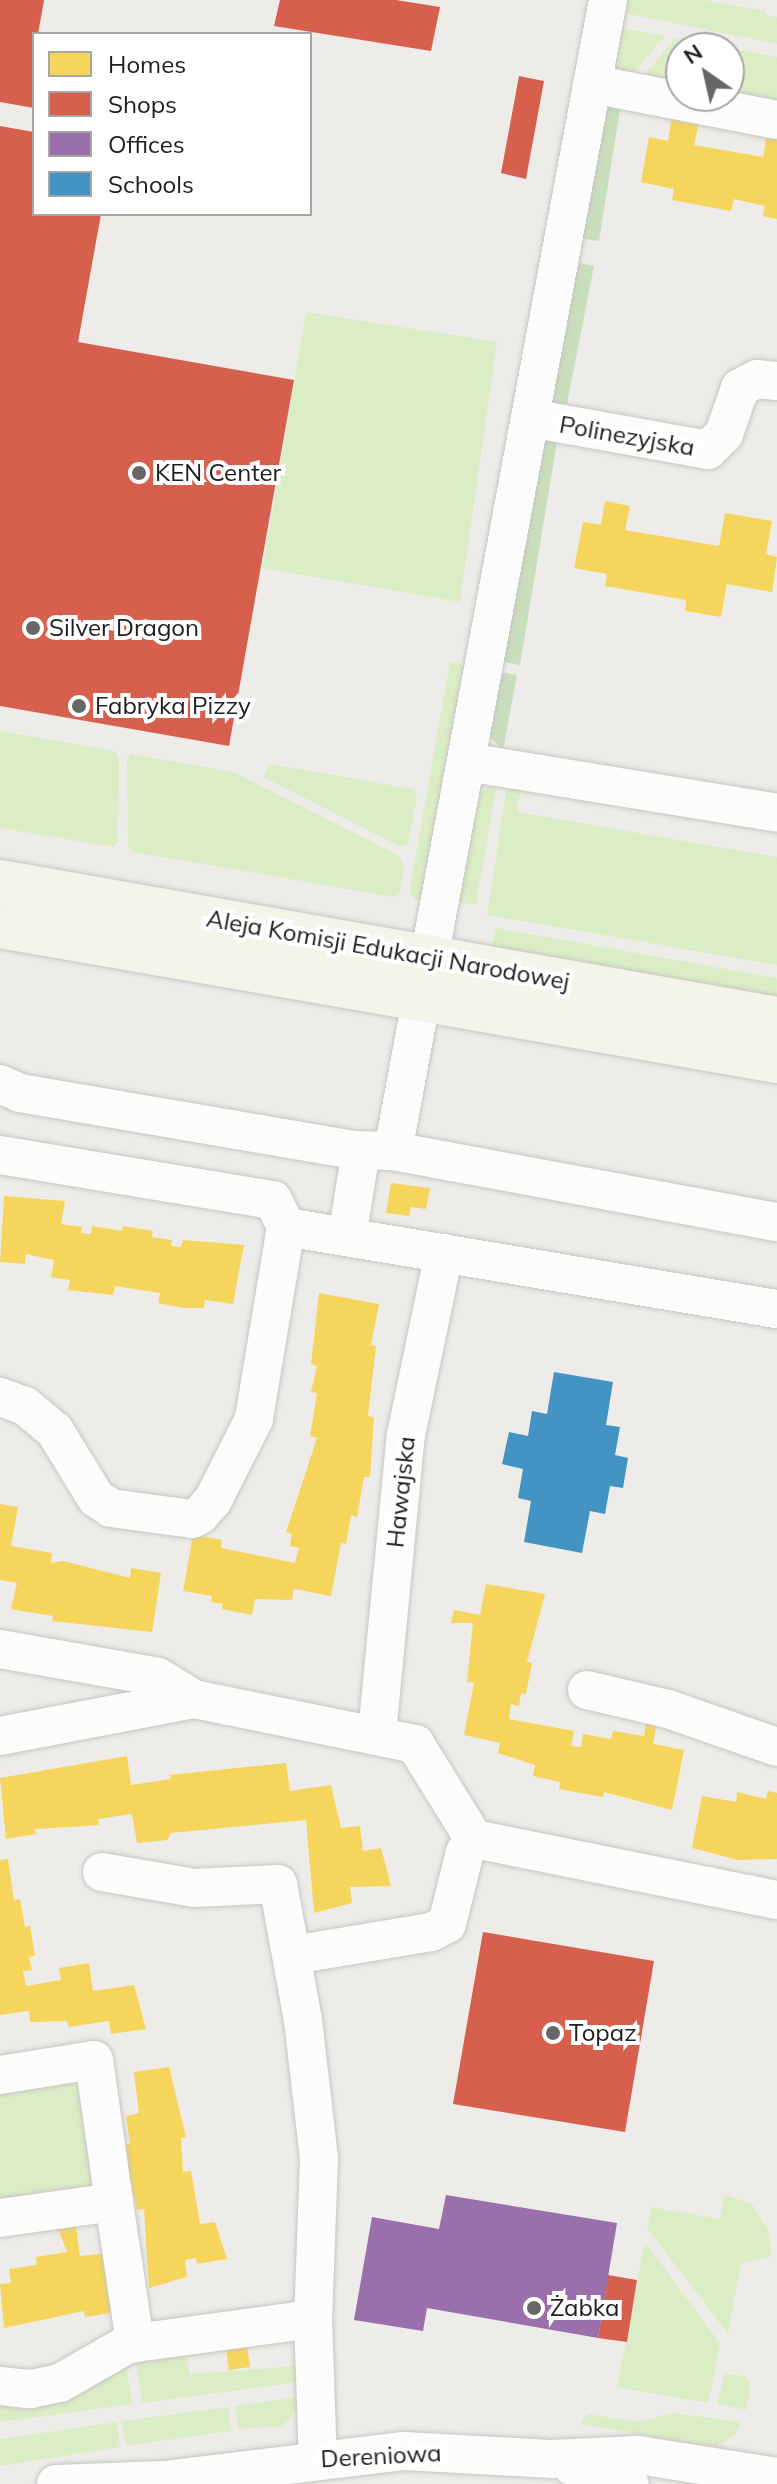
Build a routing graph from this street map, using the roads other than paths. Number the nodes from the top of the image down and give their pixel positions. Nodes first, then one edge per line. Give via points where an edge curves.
1 (608, 0) edge
2 (592, 84) junction
3 (777, 120) edge
4 (777, 381) edge
5 (530, 418) junction
6 (467, 762) junction
7 (777, 813) edge
8 (0, 882) edge
9 (0, 926) edge
10 (430, 958) junction
11 (421, 999) junction
12 (777, 1019) edge
13 (777, 1061) edge
14 (0, 1084) edge
15 (377, 1151) junction
16 (0, 1155) edge
17 (777, 1222) edge
18 (286, 1227) junction
19 (347, 1237) junction
20 (444, 1253) junction
21 (777, 1309) edge
22 (0, 1397) edge
23 (0, 1649) edge
24 (587, 1690) dead end
25 (194, 1699) junction
26 (377, 1734) junction
27 (0, 1736) edge
28 (777, 1747) edge
29 (474, 1839) junction
30 (102, 1872) dead end
31 (777, 1900) edge
32 (293, 1955) junction
33 (0, 2075) edge
34 (114, 2202) junction
35 (0, 2218) edge
36 (313, 2319) junction
37 (135, 2343) junction
38 (0, 2386) edge
39 (318, 2459) junction
40 (551, 2459) junction
41 (777, 2477) edge
42 (162, 2483) edge
43 (56, 2484) edge
44 (630, 2484) edge

1 - 2 street
2 - 3 street
2 - 5 street
4 - 5 street, Polinezyjska via 757,379 740,388 724,434 708,450
5 - 6 street
6 - 7 street
6 - 10 street
8 - 10 main road, Aleja Komisji Edukacji Narodowej
9 - 11 main road, Aleja Komisji Edukacji Narodowej
10 - 11 street
10 - 12 main road, Aleja Komisji Edukacji Narodowej
11 - 13 main road, Aleja Komisji Edukacji Narodowej
11 - 15 street
14 - 15 street via 20,1093
15 - 17 street
15 - 19 street
16 - 18 street via 273,1200
18 - 19 street
18 - 22 street via 254,1419 200,1515 192,1519 111,1508 96,1498 55,1431 25,1406
19 - 20 street
20 - 21 street
20 - 26 street, Hawajska via 406,1435
23 - 25 street via 158,1677
24 - 28 street via 668,1709
25 - 26 street
25 - 27 street
26 - 29 street via 415,1744
29 - 31 street
29 - 32 street via 465,1852 447,1924 431,1932
30 - 32 street via 195,1888 278,1884
32 - 36 street via 319,2158
33 - 34 street via 94,2060
34 - 35 street
34 - 37 street
36 - 37 street
36 - 39 street
37 - 38 street via 60,2383 31,2389
39 - 40 street, Dereniowa via 404,2451
39 - 42 street, Dereniowa
40 - 41 street, Dereniowa via 638,2455
40 - 44 street, Dereniowa
42 - 43 street, Dereniowa

